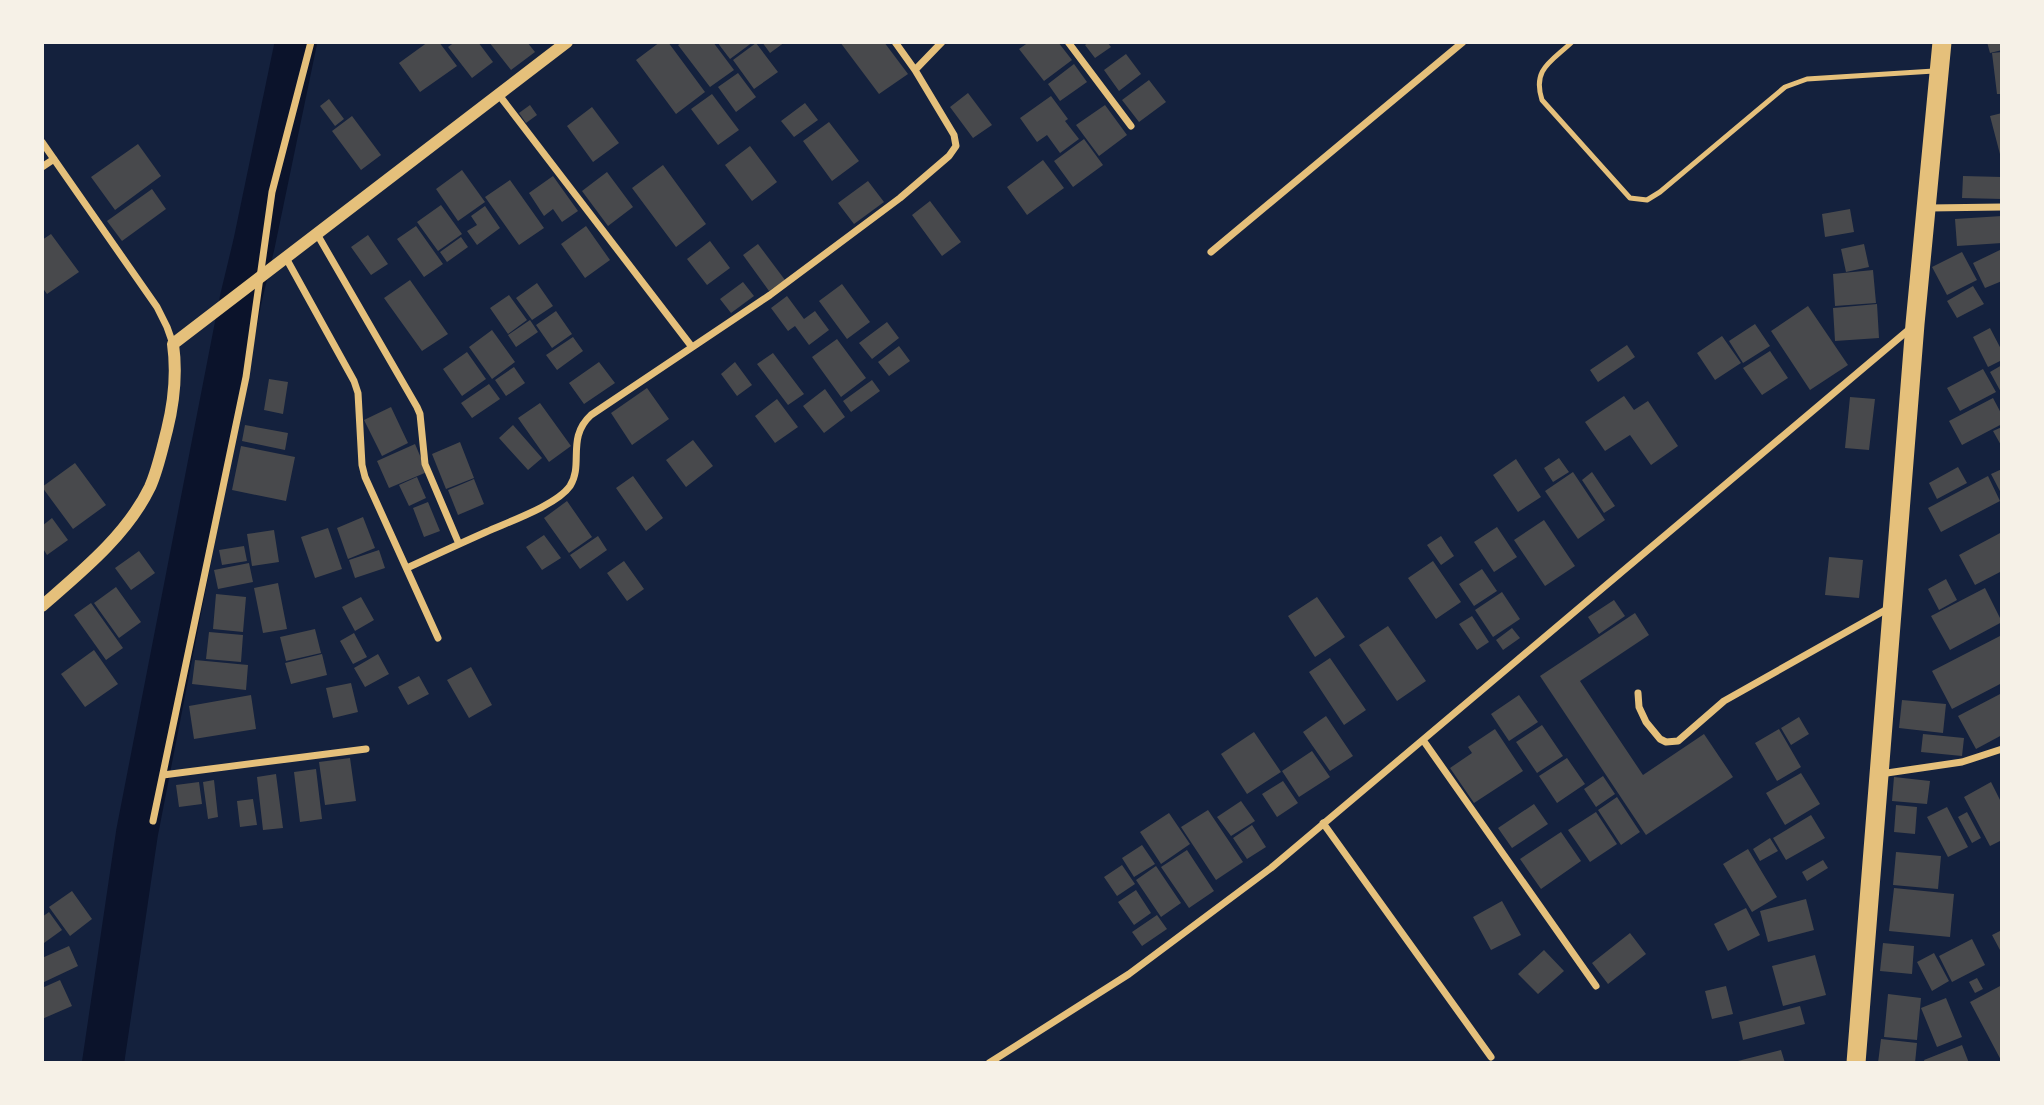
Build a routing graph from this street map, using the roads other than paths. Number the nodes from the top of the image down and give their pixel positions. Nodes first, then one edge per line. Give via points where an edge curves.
1 (311, 42) edge
2 (567, 42) edge
3 (895, 42) edge
4 (942, 42) edge
5 (1068, 42) edge
6 (1463, 42) edge
7 (1572, 42) edge
8 (1942, 42) edge
9 (915, 70) junction
10 (1940, 71) junction
11 (499, 95) junction
12 (1130, 126) dead end
13 (42, 142) edge
14 (54, 159) junction
15 (42, 167) edge
16 (2002, 207) edge
17 (1926, 208) junction
18 (317, 234) junction
19 (1211, 252) dead end
20 (286, 258) junction
21 (254, 282) junction
22 (1915, 324) junction
23 (173, 344) junction
24 (692, 347) junction
25 (459, 544) junction
26 (407, 568) junction
27 (42, 606) edge
28 (1893, 606) junction
29 (438, 638) dead end
30 (1638, 693) dead end
31 (1423, 740) junction
32 (366, 749) dead end
33 (2002, 749) edge
34 (1880, 774) junction
35 (163, 775) junction
36 (153, 821) dead end
37 (1324, 823) junction
38 (1596, 986) dead end
39 (1491, 1057) dead end
40 (989, 1063) edge
41 (1856, 1063) edge

1 - 21 street
2 - 11 street
3 - 9 street
4 - 9 street
5 - 12 street
6 - 19 street
7 - 10 lane via 1541,72 1537,85 1542,100 1630,198 1647,200 1785,87 1807,79
8 - 10 highway
9 - 24 street via 954,135 956,146 949,156 781,287
10 - 17 highway
11 - 18 street
11 - 24 street
13 - 14 street
14 - 15 street
14 - 23 street via 157,307
16 - 17 street
17 - 22 highway
18 - 20 street
18 - 25 street via 417,407 425,464
20 - 21 street
20 - 26 street via 354,381 365,477
21 - 23 street
21 - 35 street via 246,377
22 - 28 highway
22 - 31 street
23 - 27 street via 172,411 149,488 113,539
24 - 25 street via 586,420 578,436 573,479 562,495
25 - 26 street
26 - 29 street
28 - 30 street via 1724,701 1678,741 1660,739 1643,715
28 - 34 highway
31 - 37 street
31 - 38 street
32 - 35 street
33 - 34 street via 1962,762
34 - 41 highway
35 - 36 street
37 - 39 street
37 - 40 street via 1129,974

